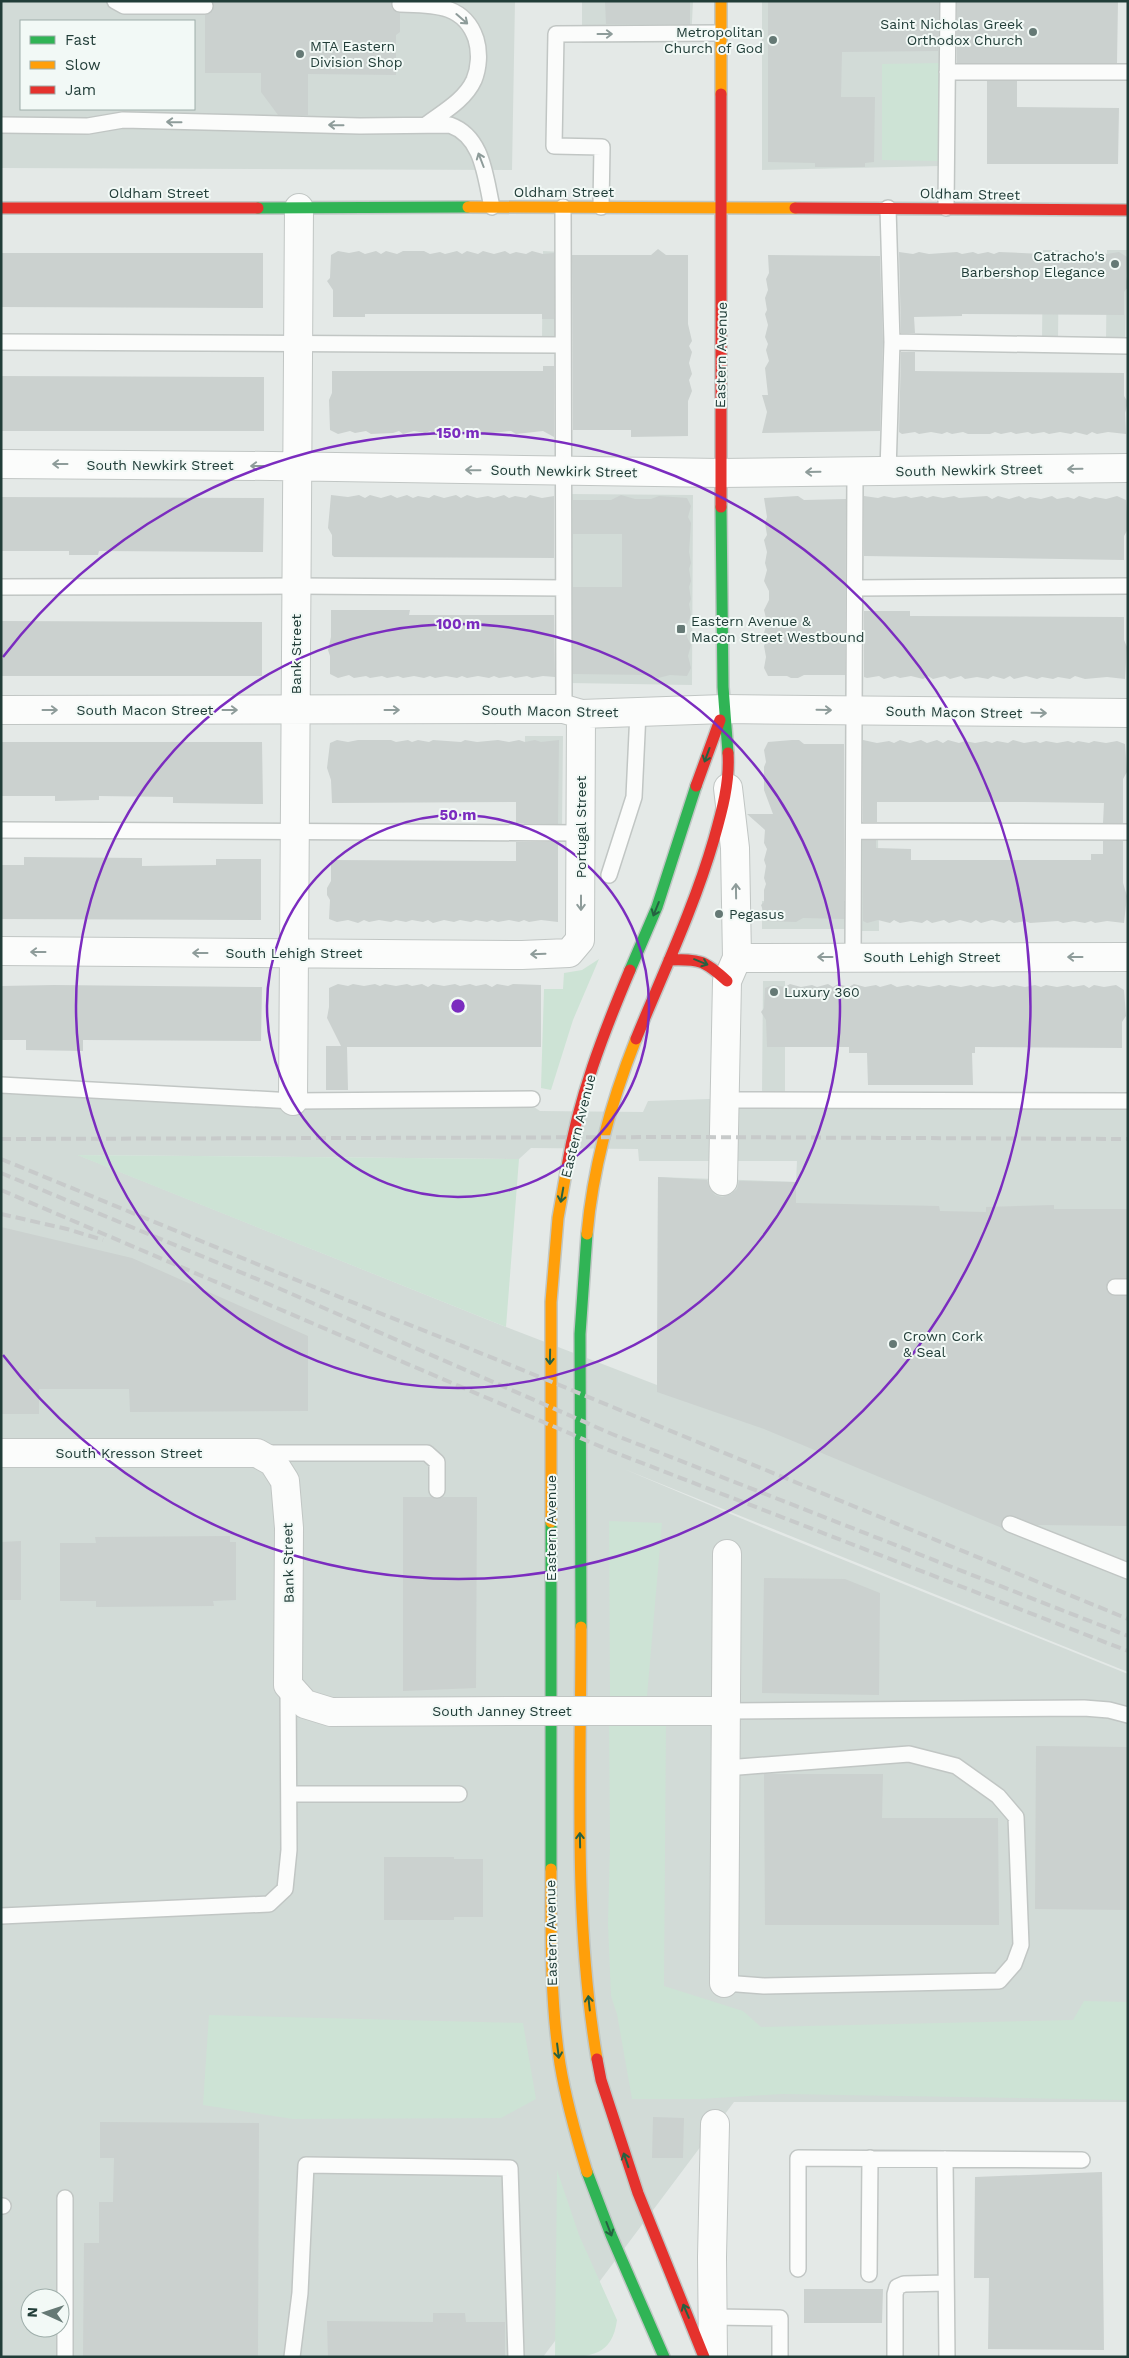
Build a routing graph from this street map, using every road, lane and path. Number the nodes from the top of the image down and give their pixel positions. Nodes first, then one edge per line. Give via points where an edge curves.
1 (115, 1) edge
2 (721, 1) edge
3 (948, 1) edge
4 (400, 4) dead end
5 (205, 6) dead end
6 (721, 33) junction
7 (947, 72) junction
8 (1128, 72) edge
9 (427, 124) junction
10 (1, 125) edge
11 (492, 207) junction
12 (563, 207) junction
13 (601, 207) junction
14 (722, 207) junction
15 (1, 208) edge
16 (299, 208) junction
17 (888, 208) junction
18 (946, 208) junction
19 (1128, 210) edge
20 (1, 342) edge
21 (892, 342) junction
22 (298, 344) junction
23 (562, 345) junction
24 (1128, 346) edge
25 (1, 464) edge
26 (298, 466) junction
27 (1128, 468) edge
28 (888, 471) junction
29 (564, 472) junction
30 (855, 472) junction
31 (720, 473) junction
32 (296, 586) junction
33 (1128, 586) edge
34 (1, 588) edge
35 (563, 588) junction
36 (854, 588) junction
37 (724, 709) junction
38 (1, 710) edge
39 (296, 710) junction
40 (854, 710) junction
41 (572, 711) junction
42 (638, 712) junction
43 (1128, 713) edge
44 (728, 782) junction
45 (1, 830) edge
46 (295, 830) junction
47 (854, 831) junction
48 (1128, 832) edge
49 (581, 833) junction
50 (608, 875) dead end
51 (580, 940) joint
52 (1, 951) edge
53 (294, 954) junction
54 (853, 957) junction
55 (1128, 957) edge
56 (670, 960) junction
57 (732, 969) junction
58 (1, 1085) edge
59 (532, 1099) dead end
60 (725, 1100) junction
61 (293, 1101) junction
62 (1128, 1101) edge
63 (723, 1181) dead end
64 (1, 1453) edge
65 (257, 1453) junction
66 (437, 1490) dead end
67 (1010, 1524) dead end
68 (728, 1554) dead end
69 (1128, 1571) edge
70 (288, 1685) junction
71 (726, 1710) junction
72 (1128, 1715) edge
73 (726, 1768) junction
74 (289, 1794) junction
75 (459, 1794) dead end
76 (1, 1916) edge
77 (724, 1983) joint
78 (716, 2124) dead end
79 (870, 2158) junction
80 (944, 2159) junction
81 (1082, 2160) dead end
82 (65, 2198) dead end
83 (798, 2269) dead end
84 (869, 2274) dead end
85 (946, 2283) junction
86 (712, 2318) junction
87 (65, 2357) edge
88 (292, 2357) edge
89 (516, 2357) edge
90 (664, 2357) edge
91 (704, 2357) edge
92 (713, 2357) edge
93 (780, 2357) edge
94 (895, 2357) edge
95 (947, 2357) edge

1 - 5 lane via 124,6
2 - 6 main road, Eastern Avenue
3 - 7 lane
4 -> 9 lane via 436,5 459,14 472,27 479,51 474,80 460,100
13 -> 6 lane via 602,147 554,146 556,34
6 - 14 main road, Eastern Avenue
7 - 8 lane
7 - 18 lane
9 -> 10 lane via 360,126 123,120 88,126
11 -> 9 lane via 481,158 463,130 450,125
11 - 12 main road, Oldham Street
11 - 16 main road, Oldham Street
12 - 13 main road, Oldham Street
12 - 23 lane
13 - 14 main road, Oldham Street
14 - 17 main road, Oldham Street
14 - 31 main road, Eastern Avenue
15 - 16 main road, Oldham Street
16 - 22 street, Bank Street
17 - 18 main road, Oldham Street
17 - 21 lane
18 - 19 main road, Oldham Street
20 - 22 lane
21 - 24 lane
21 - 28 lane
22 - 23 lane
22 - 26 street, Bank Street
23 - 29 lane
26 -> 25 street, South Newkirk Street
29 -> 26 street, South Newkirk Street
26 - 32 street, Bank Street
27 -> 28 street, South Newkirk Street
28 - 30 street, South Newkirk Street
29 - 31 street, South Newkirk Street
29 - 35 lane
30 -> 31 street, South Newkirk Street
30 - 36 lane
31 - 37 main road, Eastern Avenue
32 - 34 lane
32 - 35 lane
32 - 39 street, Bank Street
33 - 36 lane
35 - 41 lane
36 - 40 lane
37 -> 40 street, South Macon Street
37 - 42 street, South Macon Street
37 - 44 main road, Eastern Avenue
37 -> 90 main road, Eastern Avenue via 657,906 605,1028 588,1080 570,1148 558,1218 551,1302 550,1914 558,2054 568,2108 592,2184
38 -> 39 street, South Macon Street
39 -> 41 street, South Macon Street
39 - 46 street, Bank Street
40 -> 43 street, South Macon Street
40 - 47 lane
41 - 42 street, South Macon Street
41 - 49 street, Portugal Street
42 - 50 lane via 634,798
44 - 56 main road, Eastern Avenue via 708,861
57 -> 44 street, Eastern Avenue via 735,848
45 - 46 lane
46 - 49 lane
46 - 53 street, Bank Street
47 - 48 lane
47 - 54 lane
49 -> 51 street, Portugal Street
51 -> 53 street, South Lehigh Street via 569,953
53 -> 52 street, South Lehigh Street
53 - 61 street, Bank Street
55 -> 54 street, South Lehigh Street
54 -> 57 street, South Lehigh Street
56 -> 57 main road via 695,959 710,966
91 -> 56 main road, Eastern Avenue via 638,2193 601,2080 591,2022 581,1875 582,1261 590,1195 606,1126 629,1056
57 - 60 street, Eastern Avenue
58 - 61 lane
59 - 61 lane
60 - 62 lane
60 - 63 street, Eastern Avenue
64 - 65 street, South Kresson Street
65 - 66 lane via 427,1453 437,1462
65 - 70 street, Bank Street via 273,1462 285,1481 289,1528
67 - 69 lane
68 - 71 street
70 - 71 street, South Janney Street, bridge via 305,1704 331,1712
70 - 74 lane
71 - 72 lane via 1084,1708
71 - 73 street
73 - 77 street
73 - 77 lane via 909,1754 956,1766 998,1796 1016,1818 1021,1945 1014,1964 999,1981 764,1986
74 - 75 lane
74 - 76 lane via 285,1889 269,1904
78 - 86 street
79 - 80 lane
79 - 83 lane via 798,2158
79 - 84 lane
80 - 81 lane
80 - 85 lane
82 - 87 lane
85 - 94 lane via 897,2287
85 - 95 lane
86 - 92 street
86 - 93 lane via 780,2318
88 - 89 lane via 300,2293 306,2165 510,2168

